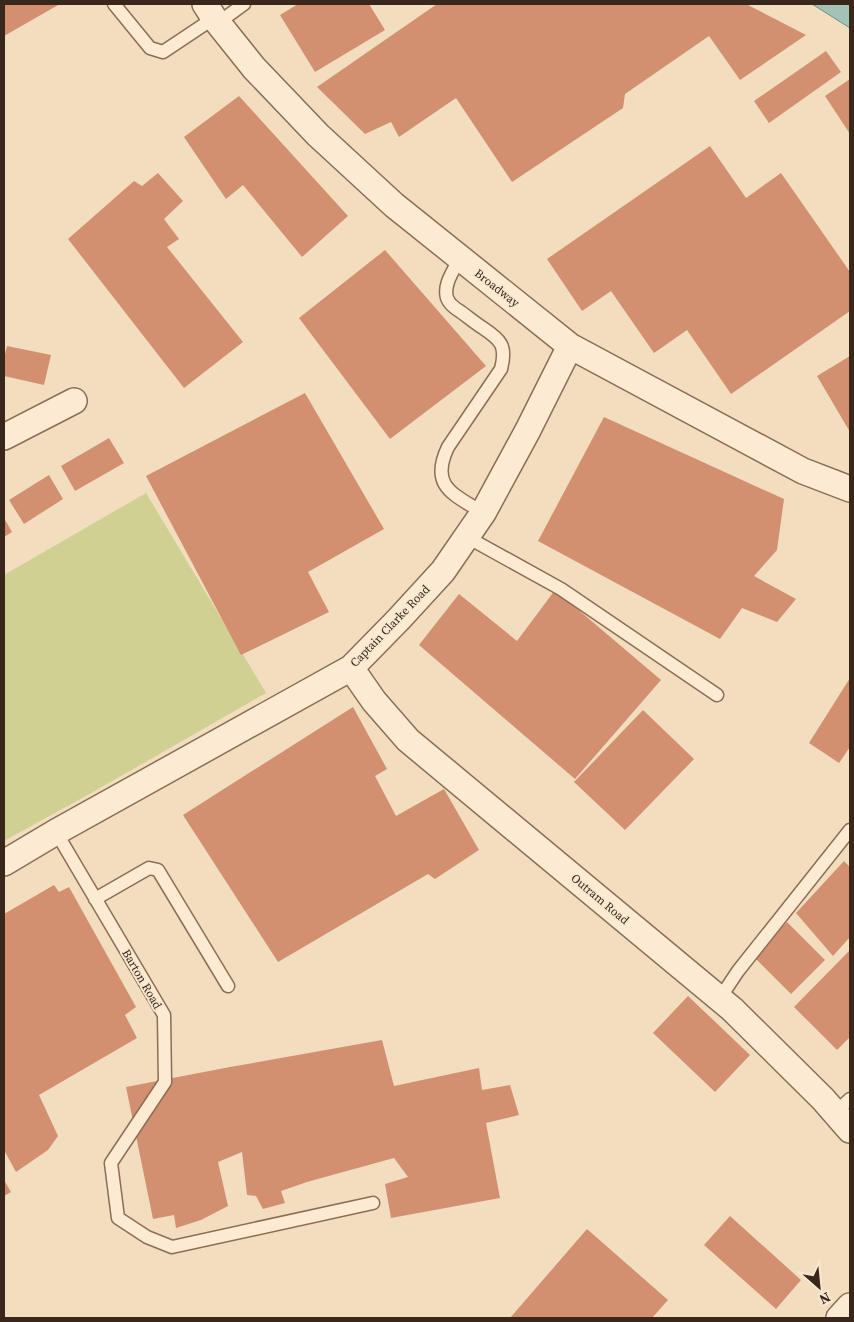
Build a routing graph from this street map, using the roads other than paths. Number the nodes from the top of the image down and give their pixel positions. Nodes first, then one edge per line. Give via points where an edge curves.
1 (114, 4) edge
2 (244, 4) edge
3 (212, 15) edge
4 (460, 258) junction
5 (570, 346) junction
6 (74, 401) dead end
7 (4, 437) edge
8 (850, 489) edge
9 (483, 513) junction
10 (467, 537) junction
11 (350, 668) junction
12 (717, 695) dead end
13 (850, 830) edge
14 (56, 832) junction
15 (4, 863) edge
16 (95, 899) junction
17 (228, 986) dead end
18 (720, 998) junction
19 (845, 1114) edge
20 (373, 1203) dead end
21 (850, 1306) edge
22 (839, 1318) edge

1 - 3 lane via 150,48 163,52
2 - 3 lane
3 - 4 street, Broadway via 254,68 318,135 394,206
4 - 5 street, Broadway
4 - 9 lane via 448,280 447,297 457,310 498,338 503,360 501,369 448,447 442,459 441,474 449,491
5 - 8 street, Broadway via 803,471
5 - 9 street, Captain Clarke Road
6 - 7 street
9 - 10 street, Captain Clarke Road
10 - 11 street, Captain Clarke Road via 443,571
10 - 12 lane via 561,589
11 - 14 street, Captain Clarke Road
11 - 18 street, Outram Road via 408,740
13 - 18 lane
14 - 15 street, Captain Clarke Road
14 - 16 lane, Barton Road
16 - 17 lane via 149,868 158,870
16 - 20 lane, Barton Road via 164,1016 165,1082 111,1163 118,1218 147,1237 172,1247
18 - 19 street, Outram Road via 823,1099
21 - 22 street

